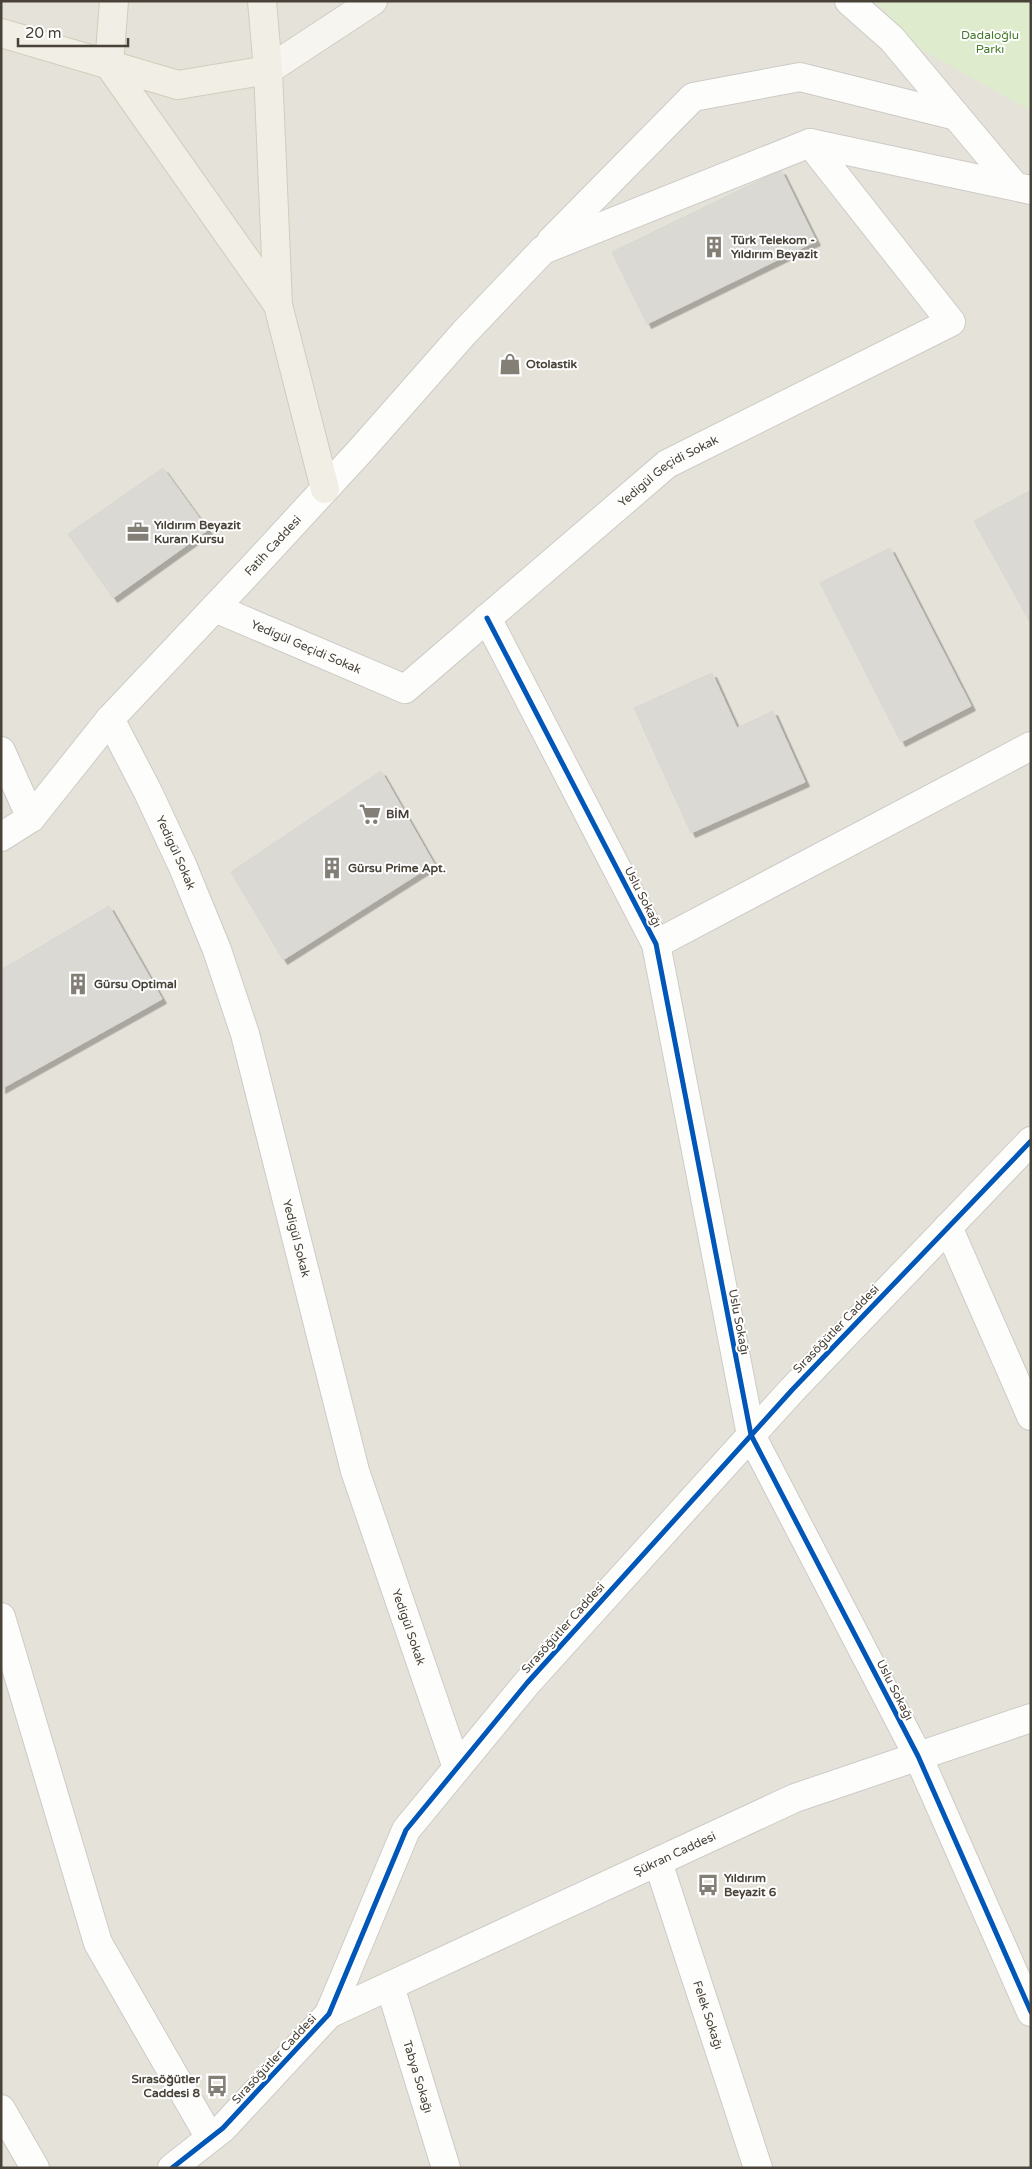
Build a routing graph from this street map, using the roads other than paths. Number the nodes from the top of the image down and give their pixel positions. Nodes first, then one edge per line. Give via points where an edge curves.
1 (114, 1) edge
2 (262, 1) edge
3 (373, 1) edge
4 (848, 1) edge
5 (1, 33) edge
6 (109, 65) junction
7 (268, 70) junction
8 (956, 116) junction
9 (810, 143) junction
10 (1022, 188) edge
11 (543, 250) junction
12 (278, 305) junction
13 (325, 489) junction
14 (215, 608) junction
15 (487, 618) junction
16 (110, 718) junction
17 (1031, 746) edge
18 (1, 751) edge
19 (31, 818) junction
20 (1, 838) edge
21 (656, 944) junction
22 (1031, 1141) edge
23 (948, 1227) junction
24 (1031, 1416) edge
25 (751, 1435) junction
26 (1, 1617) edge
27 (1031, 1718) edge
28 (918, 1756) junction
29 (457, 1768) junction
30 (658, 1862) junction
31 (390, 1986) junction
32 (1031, 2012) edge
33 (329, 2014) junction
34 (1, 2109) edge
35 (210, 2138) junction
36 (35, 2168) edge
37 (172, 2168) edge
38 (446, 2168) edge
39 (758, 2168) edge

1 - 6 main road
2 - 7 main road
3 - 7 main road
4 - 8 street via 892,39
5 - 6 main road
6 - 7 main road via 178,85
6 - 12 main road
7 - 12 main road
8 - 10 street
8 - 11 street, Fatih Caddesi via 800,77 693,97
9 - 10 street
9 - 11 street
9 - 15 street, Yedigül Geçidi Sokak via 951,322 667,464
11 - 13 street, Fatih Caddesi
12 - 13 main road
13 - 14 street, Fatih Caddesi
14 - 15 street, Yedigül Geçidi Sokak via 405,689
14 - 16 street, Fatih Caddesi
15 - 21 street, Uslu Sokağı
16 - 19 street, Fatih Caddesi
16 - 29 street, Yedigül Sokak via 183,867 217,950 245,1034 355,1471
17 - 21 street
18 - 19 street
19 - 20 street, Fatih Caddesi
21 - 25 street, Uslu Sokağı
22 - 23 street, Sırasöğütler Caddesi
23 - 24 street
23 - 25 street, Sırasöğütler Caddesi
25 - 28 street, Uslu Sokağı
25 - 29 street, Sırasöğütler Caddesi via 527,1683
26 - 35 street via 98,1943
27 - 28 street, Şükran Caddesi
28 - 30 street, Şükran Caddesi via 795,1798
28 - 32 street, Uslu Sokağı
29 - 33 street, Sırasöğütler Caddesi via 406,1830
30 - 31 street, Şükran Caddesi
30 - 39 street, Felek Sokağı
31 - 33 street, Şükran Caddesi
31 - 38 street, Tabya Sokağı
33 - 35 street, Sırasöğütler Caddesi
34 - 36 street
35 - 37 street, Sırasöğütler Caddesi

